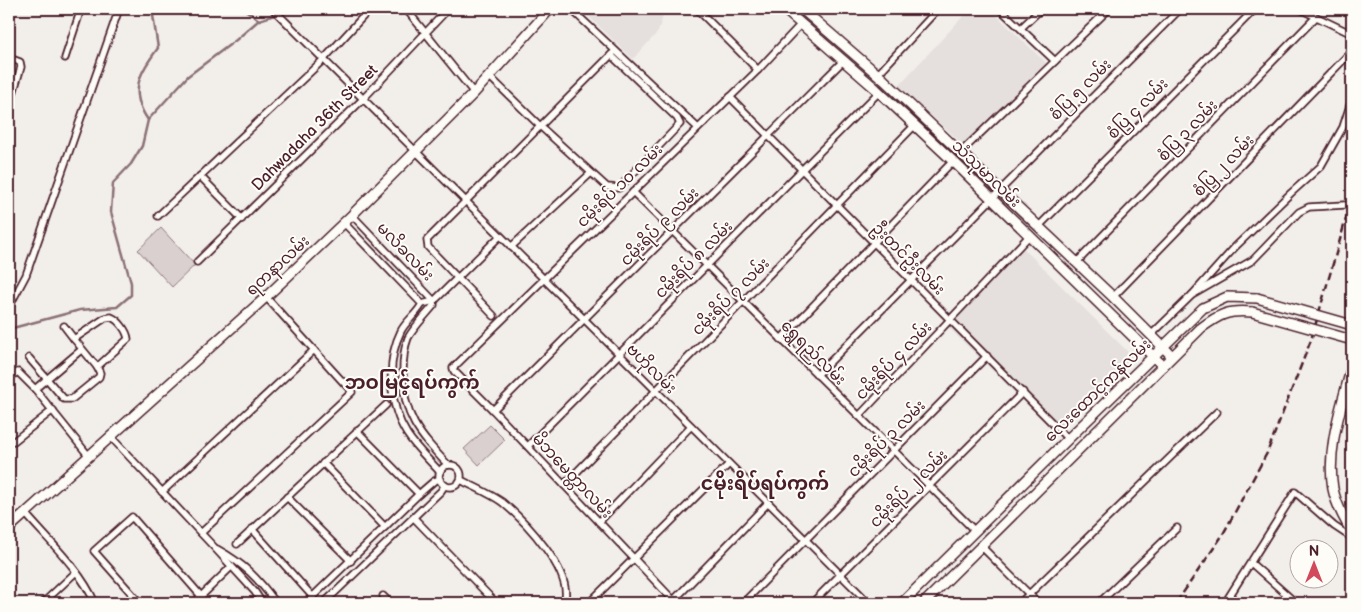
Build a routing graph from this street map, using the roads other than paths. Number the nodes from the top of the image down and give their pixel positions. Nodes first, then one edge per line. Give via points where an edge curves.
1 (81, 9) edge
2 (119, 9) edge
3 (273, 9) edge
4 (370, 9) edge
5 (406, 9) edge
6 (448, 9) edge
7 (550, 9) edge
8 (571, 9) edge
9 (697, 9) edge
10 (784, 9) edge
11 (802, 9) edge
12 (938, 9) edge
13 (1000, 9) edge
14 (1041, 9) edge
15 (1109, 9) edge
16 (1180, 9) edge
17 (1255, 9) edge
18 (1300, 9) edge
19 (1316, 17) junction
20 (801, 24) junction
21 (1022, 28) junction
22 (426, 33) junction
23 (1352, 34) edge
24 (1352, 51) edge
25 (613, 53) junction
26 (9, 58) edge
27 (65, 58) dead end
28 (323, 60) junction
29 (844, 61) junction
30 (1055, 61) junction
31 (758, 70) junction
32 (489, 76) junction
33 (881, 77) junction
34 (877, 90) junction
35 (474, 93) junction
36 (730, 97) junction
37 (363, 99) junction
38 (1352, 99) edge
39 (9, 107) edge
40 (915, 125) junction
41 (540, 126) junction
42 (698, 128) junction
43 (768, 135) junction
44 (416, 152) junction
45 (961, 152) junction
46 (954, 161) junction
47 (802, 169) junction
48 (591, 172) junction
49 (200, 176) junction
50 (1000, 189) junction
51 (633, 192) junction
52 (992, 198) junction
53 (465, 201) junction
54 (1345, 205) dead end
55 (838, 206) junction
56 (352, 215) junction
57 (158, 216) dead end
58 (242, 219) junction
59 (344, 223) junction
60 (1039, 226) junction
61 (672, 231) junction
62 (1030, 235) junction
63 (500, 236) junction
64 (874, 242) junction
65 (511, 247) junction
66 (197, 262) dead end
67 (1077, 262) junction
68 (706, 265) junction
69 (543, 278) junction
70 (457, 279) junction
71 (911, 279) junction
72 (1192, 295) junction
73 (266, 296) junction
74 (1113, 297) junction
75 (434, 302) junction
76 (744, 302) junction
77 (422, 304) junction
78 (9, 307) edge
79 (494, 316) dead end
80 (584, 319) junction
81 (951, 319) junction
82 (1352, 325) edge
83 (64, 326) dead end
84 (1151, 335) junction
85 (74, 339) junction
86 (781, 339) junction
87 (1352, 340) edge
88 (1162, 347) junction
89 (81, 350) junction
90 (314, 350) junction
91 (619, 354) junction
92 (987, 356) junction
93 (1153, 356) junction
94 (1172, 356) junction
95 (29, 358) dead end
96 (455, 365) joint
97 (1163, 366) junction
98 (1352, 366) edge
99 (97, 367) junction
100 (817, 375) junction
101 (9, 377) edge
102 (46, 379) junction
103 (35, 389) junction
104 (656, 391) junction
105 (1022, 392) junction
106 (386, 405) dead end
107 (53, 410) junction
108 (493, 410) junction
109 (1217, 412) dead end
110 (859, 416) junction
111 (691, 426) junction
112 (357, 432) junction
113 (110, 436) junction
114 (1068, 439) junction
115 (9, 441) edge
116 (528, 446) junction
117 (893, 450) junction
118 (88, 455) junction
119 (323, 463) junction
120 (729, 464) junction
121 (448, 465) junction
122 (440, 476) junction
123 (461, 480) junction
124 (564, 484) junction
125 (445, 485) junction
126 (930, 486) junction
127 (162, 492) junction
128 (419, 494) junction
129 (287, 497) junction
130 (768, 503) junction
131 (25, 513) junction
132 (414, 518) junction
133 (599, 522) junction
134 (385, 527) junction
135 (9, 528) edge
136 (1177, 528) dead end
137 (252, 529) junction
138 (975, 531) junction
139 (1352, 532) edge
140 (201, 533) junction
141 (1352, 538) edge
142 (806, 540) junction
143 (237, 544) dead end
144 (213, 546) junction
145 (981, 546) junction
146 (634, 559) junction
147 (351, 561) junction
148 (1251, 563) junction
149 (231, 567) junction
150 (937, 569) junction
151 (76, 572) junction
152 (840, 574) junction
153 (947, 580) junction
154 (1029, 594) junction
155 (201, 596) junction
156 (383, 596) dead end
157 (313, 597) junction
158 (673, 602) edge
159 (43, 603) edge
160 (95, 603) edge
161 (140, 603) edge
162 (194, 603) edge
163 (262, 603) edge
164 (276, 603) edge
165 (306, 603) edge
166 (324, 603) edge
167 (390, 603) edge
168 (496, 603) edge
169 (564, 603) edge
170 (589, 603) edge
171 (743, 603) edge
172 (812, 603) edge
173 (869, 603) edge
174 (902, 603) edge
175 (924, 603) edge
176 (1020, 603) edge
177 (1038, 603) edge
178 (1100, 603) edge
179 (1225, 603) edge
180 (1296, 603) edge

1 - 27 street
2 - 78 street via 26,275
3 - 28 street, ဗဟိုလမ်း
4 - 28 street
5 - 22 street
6 - 22 street, Dahwadaha 36th Street
7 - 32 main road, ရတနာလမ်း
8 - 25 street
9 - 31 street
10 - 20 main road, သံသုမာလမ်း
11 - 33 main road, သံသုမာလမ်း
12 - 33 street
13 - 21 street
14 - 21 street
15 - 30 street
16 - 50 street, စံပြ ၅ လမ်း
17 - 60 street, စံပြ ၄ လမ်း
18 - 19 street
19 - 23 street
19 - 67 street, စံပြ ၃ လမ်း
20 - 29 main road, သံသုမာလမ်း
20 - 31 street, ငမိုးရိပ် ၁၀ လမ်း
21 - 30 street
22 - 35 street
22 - 37 street, Dahwadaha 36th Street
24 - 74 street, စံပြ ၂ လမ်း
25 - 41 street
25 - 42 street
25 - 48 street via 680,124 619,188 607,187
26 - 39 street via 20,62 21,67
28 - 37 street, ဗဟိုလမ်း
28 - 49 street
29 - 34 main road, သံသုမာလမ်း
29 - 43 street, ငမိုးရိပ် ၉ လမ်း
30 - 45 street
31 - 36 street, ငမိုးရိပ် ၁၀ လမ်း
32 - 35 main road, ရတနာလမ်း
32 - 41 street
33 - 34 main road
33 - 45 main road, သံသုမာလမ်း
34 - 40 main road, သံသုမာလမ်း
34 - 47 street, ငမိုးရိပ် ၈ လမ်း
35 - 44 main road, ရတနာလမ်း
36 - 42 street, ငမိုးရိပ် ၁၀ လမ်း
36 - 43 street, ဦးတင်ဦးလမ်း
37 - 44 street, ဗဟိုလမ်း
37 - 58 street, Dahwadaha 36th Street
38 - 72 street via 1343,127 1321,166 1235,247
40 - 46 main road, သံသုမာလမ်း
40 - 55 street, ငမိုးရိပ် ၇ လမ်း
41 - 48 street
41 - 53 street
42 - 51 street, ငမိုးရိပ် ၁၀ လမ်း
43 - 47 street, ဦးတင်ဦးလမ်း
43 - 61 street, ငမိုးရိပ် ၉ လမ်း
44 - 53 street, ဗဟိုလမ်း
44 - 56 main road, ရတနာလမ်း
45 - 50 main road, သံသုမာလမ်း
46 - 52 main road, သံသုမာလမ်း
46 - 64 street
47 - 55 street, ဦးတင်ဦးလမ်း
47 - 68 street, ငမိုးရိပ် ၈ လမ်း
48 - 65 street
49 - 57 street
49 - 58 street
50 - 52 street, စံပြ ၅ လမ်း
50 - 60 main road, သံသုမာလမ်း
51 - 61 street, ရွှေရည်လမ်း
51 - 69 street, ငမိုးရိပ် ၁၀ လမ်း
52 - 62 main road, သံသုမာလမ်း
52 - 71 street, စံပြ ၅ လမ်း
53 - 63 street, ဗဟိုလမ်း
53 - 70 street via 429,236 426,243
54 - 72 street via 1309,207 1299,212 1253,260
55 - 64 street, ဦးတင်ဦးလမ်း
55 - 76 street, ငမိုးရိပ် ၇ လမ်း
56 - 59 main road, ရတနာလမ်း
56 - 75 street, မလိခလမ်း
58 - 66 street, Dahwadaha 36th Street
59 - 73 main road, ရတနာလမ်း
59 - 77 street
60 - 67 main road, သံသုမာလမ်း
61 - 68 street, ရွှေရည်လမ်း
61 - 80 street, ငမိုးရိပ် ၉ လမ်း
62 - 81 street, ငမိုးရိပ် ၄ လမ်း
62 - 93 main road, သံသုမာလမ်း
63 - 65 street, ဗဟိုလမ်း
63 - 70 street
64 - 71 street, ဦးတင်ဦးလမ်း
64 - 86 street
65 - 69 street, ဗဟိုလမ်း
67 - 74 main road, သံသုမာလမ်း
68 - 76 street, ရွှေရည်လမ်း
68 - 91 street, ငမိုးရိပ် ၈ လမ်း
69 - 80 street, ဗဟိုလမ်း
69 - 96 street, ငမိုးရိပ် ၁၀ လမ်း
70 - 75 street
70 - 79 street
71 - 81 street, ဦးတင်ဦးလမ်း
71 - 100 street, စံပြ ၅ လမ်း
72 - 84 street
73 - 90 street
73 - 113 main road, ရတနာလမ်း
74 - 84 main road, သံသုမာလမ်း
75 - 77 street
75 - 121 street, မလိခလမ်း via 408,338 402,382 411,419 423,439
76 - 86 street, ရွှေရည်လမ်း
76 - 104 street, ငမိုးရိပ် ၇ လမ်း
77 - 122 street via 401,330 395,347 393,392 407,434
80 - 91 street, ဗဟိုလမ်း
80 - 108 street, ငမိုးရိပ် ၉ လမ်း
81 - 92 street, ဦးတင်ဦးလမ်း
81 - 110 street, ငမိုးရိပ် ၄ လမ်း
82 - 88 main road, လေးထောင့်ကန်လမ်း, bridge via 1257,298 1227,298 1203,308
83 - 85 street
84 - 88 main road, သံသုမာလမ်း
85 - 89 street
85 - 99 street via 105,318 115,318 121,325 128,339
86 - 100 street, ရွှေရည်လမ်း
87 - 94 main road, လေးထောင့်ကန်လမ်း, bridge via 1238,311 1216,317
88 - 93 main road, လေးထောင့်ကန်လမ်း
88 - 94 main road, သံသုမာလမ်း
89 - 99 street
89 - 102 street
90 - 127 street
90 - 140 street via 352,392
91 - 104 street, ဗဟိုလမ်း
91 - 116 street, ငမိုးရိပ် ၈ လမ်း
92 - 105 street, ဦးတင်ဦးလမ်း
92 - 117 street, ငမိုးရိပ် ၃ လမ်း
93 - 97 main road, သံသုမာလမ်း
93 - 114 main road, လေးထောင့်ကန်လမ်း
94 - 97 main road, လေးထောင့်ကန်လမ်း
95 - 102 street
96 - 108 street, မိဘမေတ္တာလမ်း via 454,372
97 - 145 main road, လေးထောင့်ကန်လမ်း
98 - 139 main road via 1337,423 1332,461 1334,490
99 - 102 street via 99,377 72,399 64,399
100 - 110 street, ရွှေရည်လမ်း
101 - 103 street via 18,372
102 - 103 street
103 - 107 street
104 - 111 street, ဗဟိုလမ်း
104 - 124 street, ငမိုးရိပ် ၇ လမ်း
105 - 114 street, ဦးတင်ဦးလမ်း
105 - 126 street, ငမိုးရိပ် ၂ လမ်း
106 - 112 street
107 - 115 street via 14,441
107 - 118 street
108 - 116 street, မိဘမေတ္တာလမ်း
109 - 154 street
110 - 117 street, ရွှေရည်လမ်း
111 - 120 street, ဗဟိုလမ်း
111 - 133 street
112 - 119 street
112 - 128 street
113 - 118 main road, ရတနာလမ်း
113 - 127 street
114 - 138 main road, လေးထောင့်ကန်လမ်း
116 - 124 street, မိဘမေတ္တာလမ်း
117 - 126 street, ရွှေရည်လမ်း
117 - 142 street, ငမိုးရိပ် ၃ လမ်း
118 - 131 main road, ရတနာလမ်း
119 - 129 street
119 - 134 street
120 - 130 street, ဗဟိုလမ်း
120 - 146 street
121 - 122 street
121 - 123 street via 458,467
122 - 125 street
122 - 128 street
123 - 125 street via 456,485
123 - 169 street via 500,502 525,523 547,549 563,580 567,595
124 - 133 street, မိဘမေတ္တာလမ်း
125 - 132 street
126 - 138 street, ရွှေရည်လမ်း
126 - 152 street, ငမိုးရိပ် ၂ လမ်း
127 - 140 street
128 - 134 street
129 - 137 street
129 - 147 street
130 - 142 street, ဗဟိုလမ်း
130 - 158 street
131 - 135 main road, ရတနာလမ်း
131 - 151 street
132 - 166 street
132 - 168 street
133 - 146 street, မိဘမေတ္တာလမ်း
134 - 147 street
136 - 178 street
137 - 143 street
137 - 157 street
138 - 150 main road, လေးထောင့်ကန်လမ်း
140 - 144 street
141 - 148 street via 1295,492
142 - 152 street, ဗဟိုလမ်း
142 - 171 street, ငမိုးရိပ် ၃ လမ်း
144 - 149 street
144 - 164 street via 240,562
145 - 153 main road, လေးထောင့်ကန်လမ်း
145 - 154 street
146 - 158 street, မိဘမေတ္တာလမ်း
146 - 170 street
147 - 157 street
148 - 179 street
148 - 180 street
149 - 155 street
149 - 163 street
150 - 153 main road
150 - 174 main road, လေးထောင့်ကန်လမ်း
151 - 159 street
151 - 160 street
152 - 172 street, ငမိုးရိပ် ၂ လမ်း
152 - 173 street, ဗဟိုလမ်း
153 - 175 main road, လေးထောင့်ကန်လမ်း
154 - 176 street
154 - 177 street
155 - 161 street via 132,518 94,551
155 - 162 street
156 - 167 street
157 - 165 street

